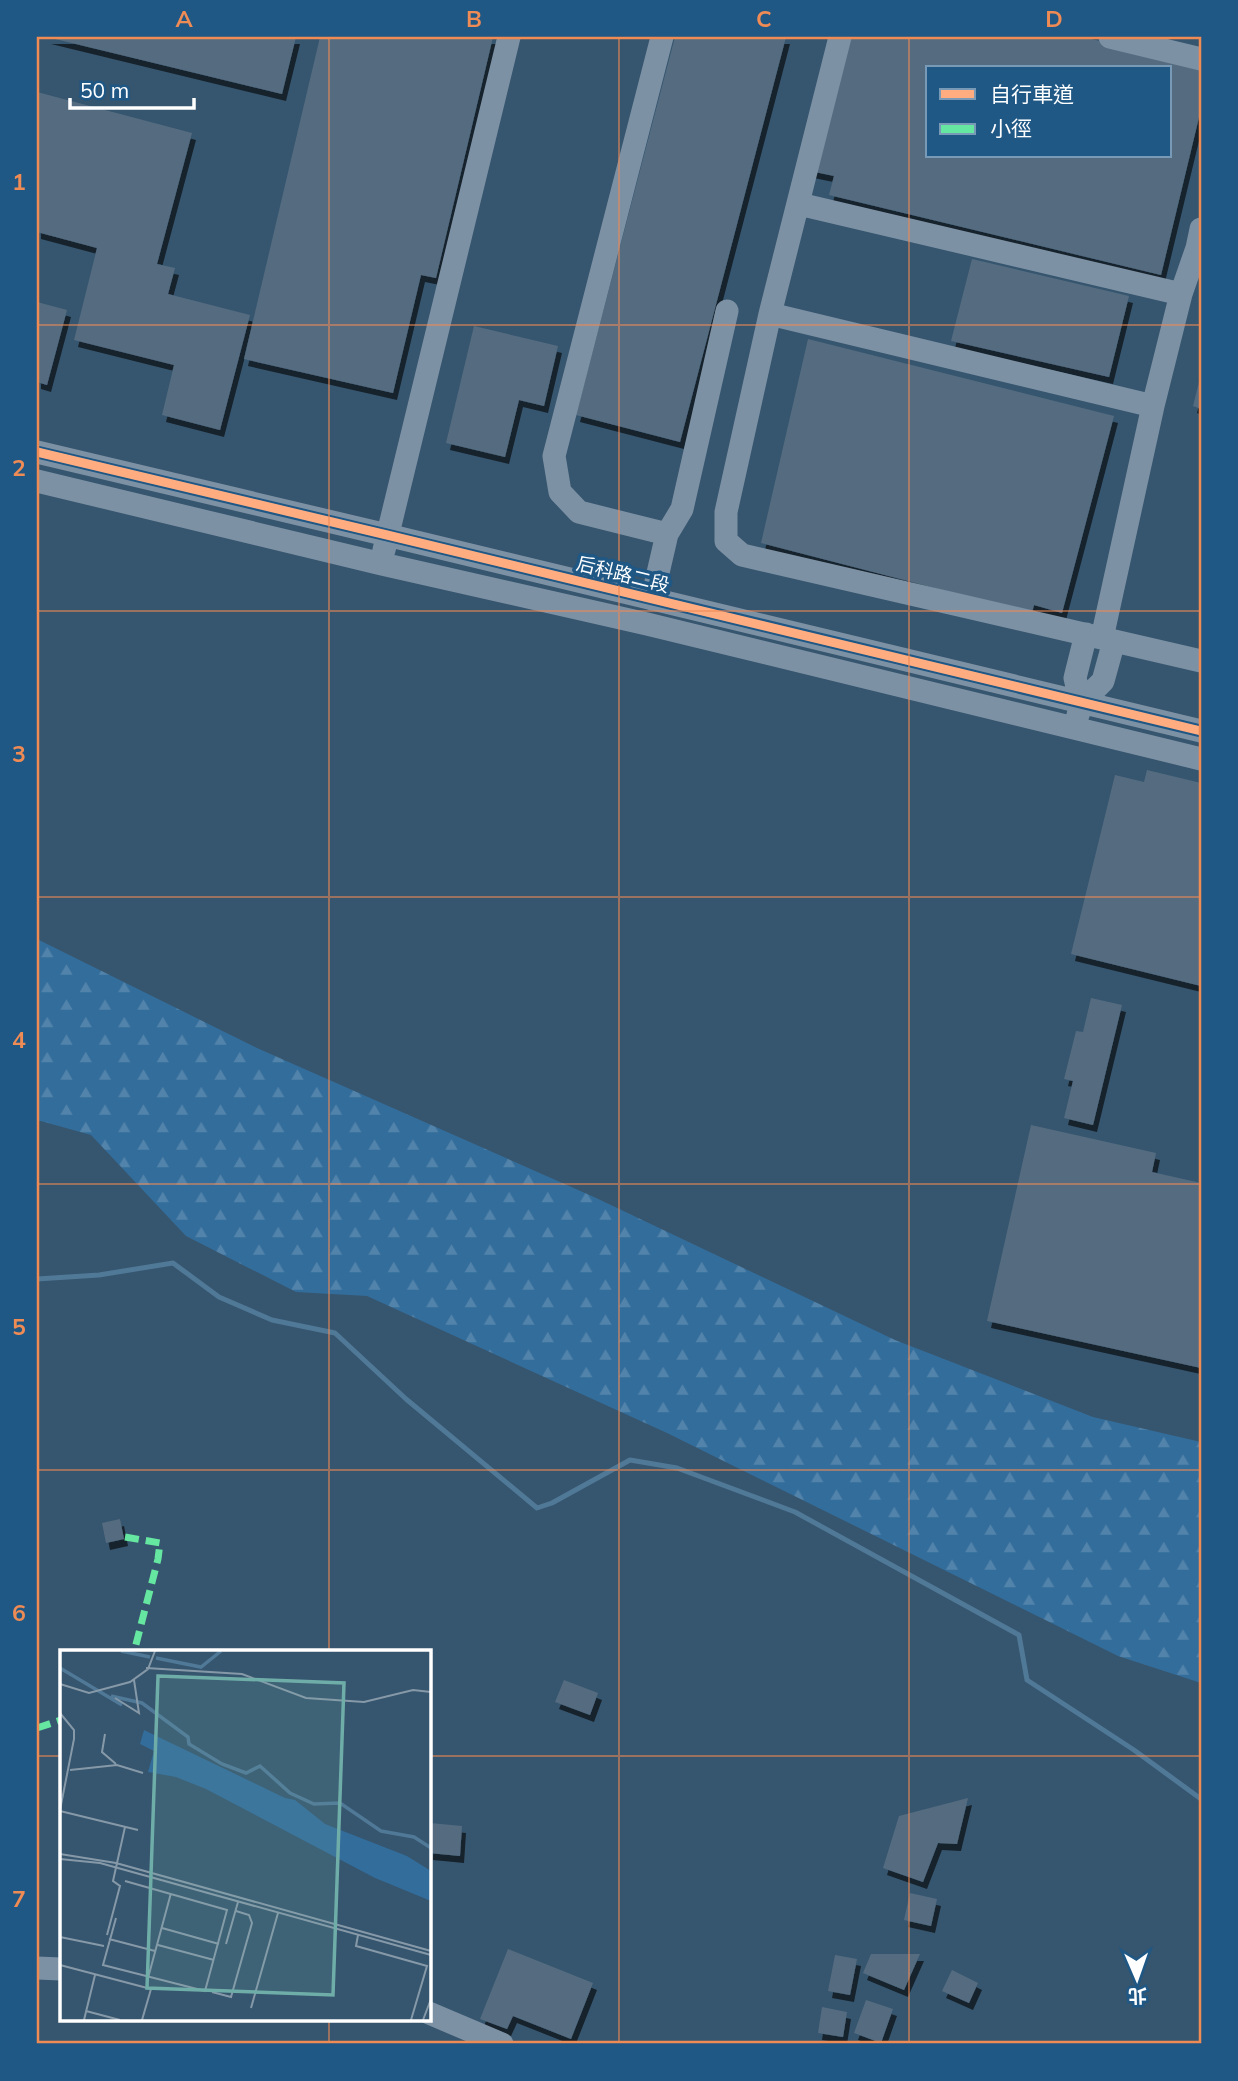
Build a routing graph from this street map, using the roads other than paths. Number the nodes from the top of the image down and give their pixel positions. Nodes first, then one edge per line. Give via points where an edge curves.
1 (509, 37) edge
2 (662, 37) edge
3 (840, 37) edge
4 (1110, 37) edge
5 (1201, 59) edge
6 (799, 204) junction
7 (1200, 242) edge
8 (1181, 294) junction
9 (727, 311) dead end
10 (770, 314) junction
11 (1153, 406) junction
12 (37, 452) edge
13 (37, 481) edge
14 (667, 534) junction
15 (387, 535) junction
16 (382, 564) junction
17 (652, 599) junction
18 (1100, 638) junction
19 (1201, 661) edge
20 (1081, 703) junction
21 (1074, 728) junction
22 (1201, 731) edge
23 (1201, 759) edge
24 (37, 1968) edge
25 (60, 1969) edge
26 (430, 2013) edge
27 (502, 2044) edge

1 - 15 street
2 - 14 street via 554,456 560,492 579,512
3 - 6 street
4 - 5 street
6 - 8 street
6 - 10 street
7 - 8 street
8 - 11 street
9 - 14 street via 681,509
10 - 11 street
10 - 18 street via 726,512 726,541 742,555
11 - 18 street
12 - 15 street, 后科路二段
13 - 16 street
14 - 17 street
15 - 16 street
15 - 17 street, 后科路二段
16 - 21 street
17 - 20 street, 后科路二段
18 - 19 street
18 - 20 street via 1103,681
20 - 21 street
20 - 22 street, 后科路二段
21 - 23 street
24 - 25 street
26 - 27 street

